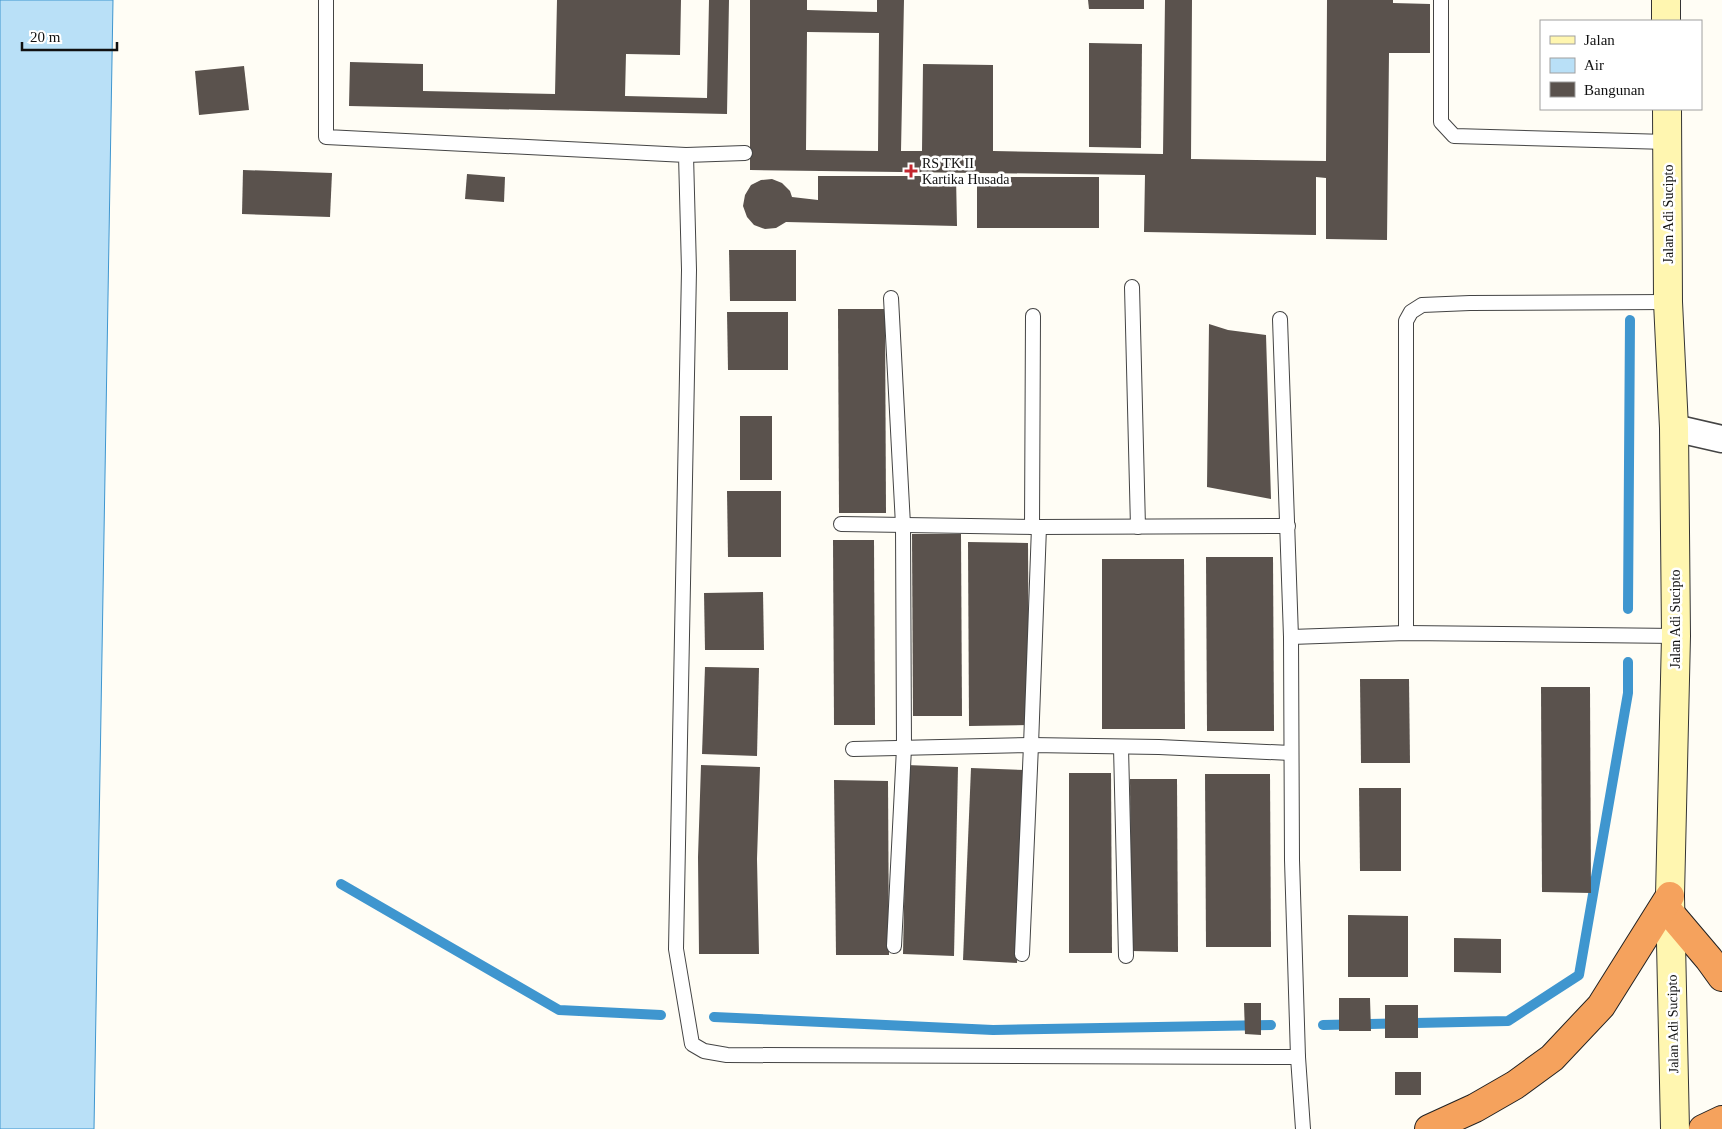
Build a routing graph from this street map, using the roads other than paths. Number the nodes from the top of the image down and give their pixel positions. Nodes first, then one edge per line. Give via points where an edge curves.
1 (326, 0) edge
2 (1440, 0) edge
3 (1666, 0) edge
4 (1666, 20) edge
5 (1667, 110) edge
6 (1668, 142) junction
7 (745, 153) dead end
8 (686, 155) junction
9 (1132, 287) dead end
10 (891, 298) dead end
11 (1668, 302) junction
12 (1033, 316) dead end
13 (1280, 319) dead end
14 (1674, 428) junction
15 (1722, 439) edge
16 (841, 524) dead end
17 (903, 525) junction
18 (1288, 526) junction
19 (1035, 527) junction
20 (1138, 527) junction
21 (1406, 633) junction
22 (1676, 636) junction
23 (1291, 637) junction
24 (1032, 745) junction
25 (1121, 746) junction
26 (904, 748) junction
27 (852, 749) dead end
28 (1290, 753) junction
29 (1670, 904) junction
30 (894, 946) dead end
31 (1022, 954) dead end
32 (1126, 956) dead end
33 (1722, 977) edge
34 (1298, 1056) junction
35 (1722, 1120) edge
36 (1303, 1129) edge
37 (1430, 1129) edge
38 (1675, 1129) edge
39 (1703, 1129) edge

1 - 8 lane via 326,137
2 - 6 lane via 1441,122 1454,136
3 - 4 main road
5 - 6 main road, Jalan Adi Sucipto
6 - 11 main road, Jalan Adi Sucipto
7 - 8 lane
8 - 34 lane via 689,270 676,949 692,1044 704,1051 727,1056
9 - 20 lane
10 - 17 lane
11 - 14 main road, Jalan Adi Sucipto
11 - 21 lane via 1470,303 1422,306 1411,312 1406,322
12 - 19 lane
13 - 18 lane
14 - 15 street
14 - 22 main road, Jalan Adi Sucipto
16 - 17 lane
17 - 19 lane
17 - 26 lane
18 - 20 lane
18 - 23 lane
19 - 20 lane
19 - 24 lane
21 - 22 lane
21 - 23 lane
22 - 29 main road, Jalan Adi Sucipto
23 - 28 lane
24 - 25 lane
24 - 26 lane
24 - 31 lane
25 - 28 lane
25 - 32 lane
26 - 27 lane
26 - 30 lane
28 - 34 lane
29 - 33 highway
29 - 37 highway via 1601,1006 1552,1058 1515,1085
29 - 38 main road, Jalan Adi Sucipto
34 - 36 lane
35 - 39 highway

